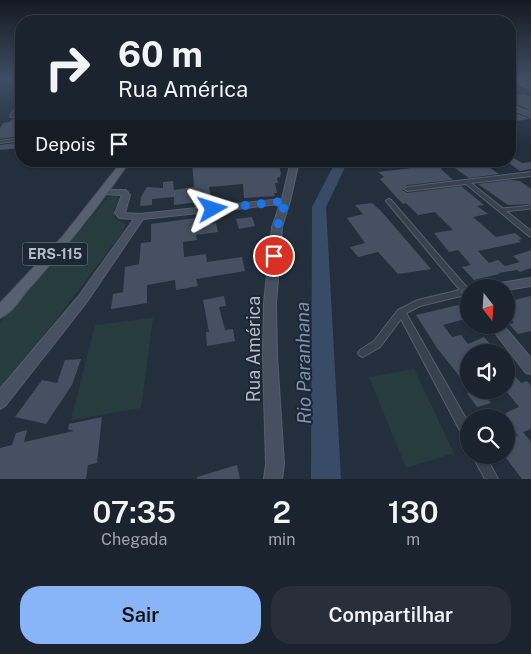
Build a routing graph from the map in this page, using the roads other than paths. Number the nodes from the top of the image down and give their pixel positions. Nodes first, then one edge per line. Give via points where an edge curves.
1 (516, 109) edge
2 (530, 114) edge
3 (15, 140) edge
4 (0, 142) edge
5 (122, 167) edge
6 (294, 167) edge
7 (531, 174) edge
8 (468, 183) junction
9 (406, 189) dead end
10 (106, 192) junction
11 (286, 201) junction
12 (389, 201) dead end
13 (531, 207) edge
14 (502, 210) junction
15 (140, 217) junction
16 (531, 234) edge
17 (531, 282) edge
18 (460, 284) edge
19 (515, 285) edge
20 (460, 295) edge
21 (0, 312) edge
22 (401, 312) junction
23 (503, 334) edge
24 (363, 353) dead end
25 (531, 368) edge
26 (0, 401) edge
27 (460, 420) edge
28 (483, 464) edge
29 (273, 479) edge
30 (492, 479) edge

1 - 2 street
3 - 4 street
5 - 10 main road, ERS-115
6 - 11 street, Rua América
7 - 8 street
8 - 9 street
8 - 14 street
10 - 15 street via 123,192 126,195 120,213 122,216
10 - 21 main road, ERS-115 via 48,262
11 - 15 street
11 - 29 street, Rua América via 277,227 270,303
12 - 18 street
13 - 14 lane
14 - 16 street
15 - 26 street via 82,300
17 - 19 street
20 - 22 street via 418,303
22 - 24 street via 377,344
22 - 27 street
23 - 25 street
28 - 30 street

